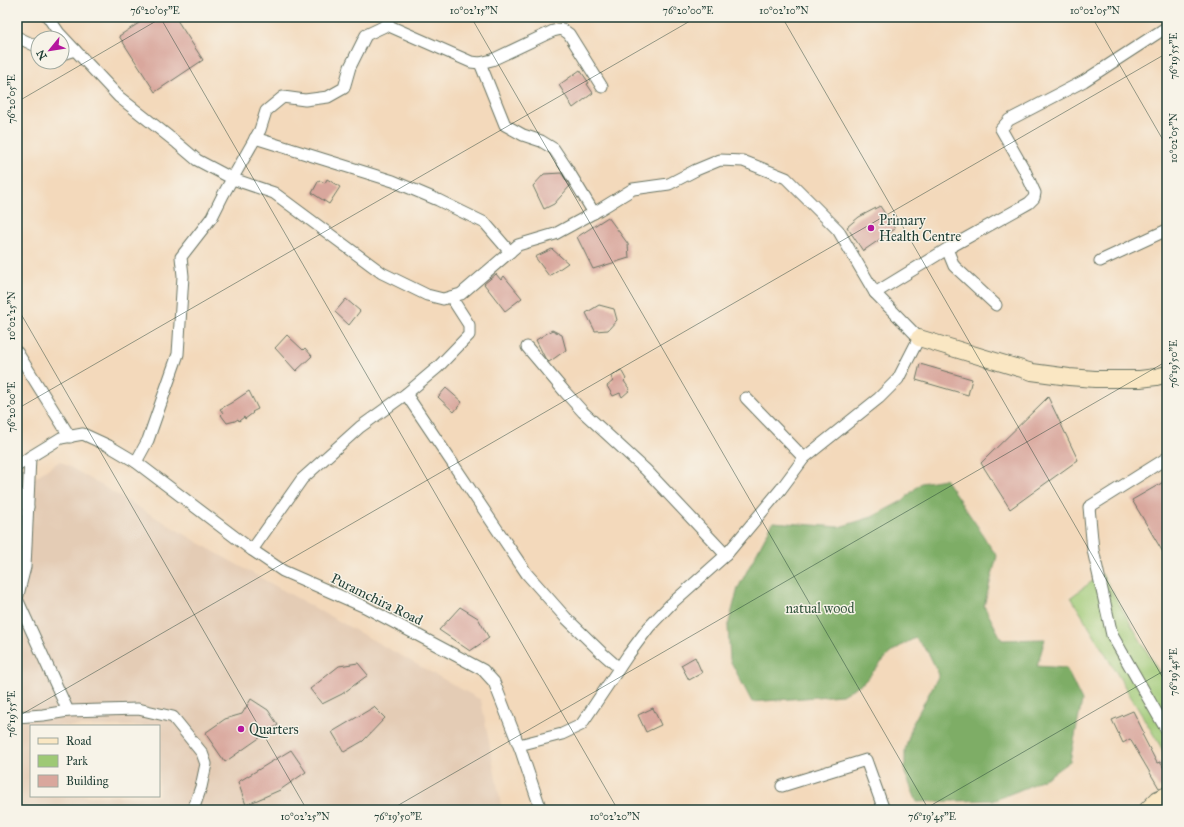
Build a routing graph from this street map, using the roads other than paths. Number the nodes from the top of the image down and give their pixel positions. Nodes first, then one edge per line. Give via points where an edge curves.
1 (48, 17) edge
2 (388, 21) edge
3 (1167, 27) edge
4 (17, 37) edge
5 (30, 43) edge
6 (75, 50) junction
7 (70, 52) edge
8 (480, 63) junction
9 (602, 87) dead end
10 (255, 138) junction
11 (233, 179) junction
12 (594, 213) junction
13 (1167, 230) edge
14 (947, 249) junction
15 (510, 252) junction
16 (1100, 261) dead end
17 (875, 293) junction
18 (451, 297) junction
19 (996, 305) dead end
20 (919, 338) junction
21 (526, 347) dead end
22 (17, 352) edge
23 (1167, 374) edge
24 (406, 394) junction
25 (746, 398) dead end
26 (70, 437) junction
27 (30, 456) junction
28 (804, 458) junction
29 (1167, 458) edge
30 (136, 462) junction
31 (17, 466) edge
32 (17, 492) edge
33 (28, 507) junction
34 (252, 550) junction
35 (726, 554) junction
36 (619, 668) junction
37 (68, 711) junction
38 (17, 717) edge
39 (1167, 731) edge
40 (519, 746) junction
41 (782, 786) dead end
42 (1167, 795) edge
43 (193, 810) edge
44 (541, 810) edge
45 (884, 810) edge
46 (1147, 810) edge

1 - 6 street
2 - 8 street via 471,62
2 - 10 street via 366,35 350,66 344,88 328,97 305,100 283,97 266,111
3 - 14 street via 1084,81 1004,125 1001,129 1025,171 1035,193 1034,198 1030,203
4 - 5 street
6 - 7 street
6 - 11 street via 119,97 197,160
8 - 9 street via 562,29 569,34
8 - 12 street via 505,125 554,149
10 - 11 street
10 - 15 street via 393,182 438,200 485,223
11 - 18 street via 274,193 382,273 427,295 443,299
11 - 30 street via 212,217 181,257 183,276 178,354 148,440
12 - 15 street via 555,234 518,245
12 - 17 street via 633,189 669,184 720,160 743,161 786,178 838,230
13 - 16 street
14 - 17 street
14 - 19 street via 954,266
15 - 18 street via 461,294
17 - 20 street
18 - 24 street via 469,325 469,335 438,368
20 - 23 street via 1049,375 1095,379 1140,378
20 - 28 street via 898,379 879,398
21 - 35 street via 583,412 646,470
22 - 26 street
24 - 34 street via 360,427 302,479
24 - 36 street via 527,574 566,618
25 - 28 street
26 - 27 street, Puramchira Road via 61,438
26 - 30 street, Puramchira Road via 83,434
27 - 31 street, Puramchira Road
27 - 33 street
28 - 35 street
29 - 39 street via 1089,508 1093,550 1112,635
30 - 34 street, Puramchira Road
32 - 33 street
33 - 37 street via 25,567 17,599
34 - 40 street, Puramchira Road via 282,571 365,607 483,670 494,682
35 - 36 street via 649,627
36 - 40 street via 581,725 562,734
37 - 38 street
37 - 43 street via 138,709 172,717 202,753 206,764
40 - 44 street, Puramchira Road
41 - 45 street via 866,760
42 - 46 street via 1158,799

